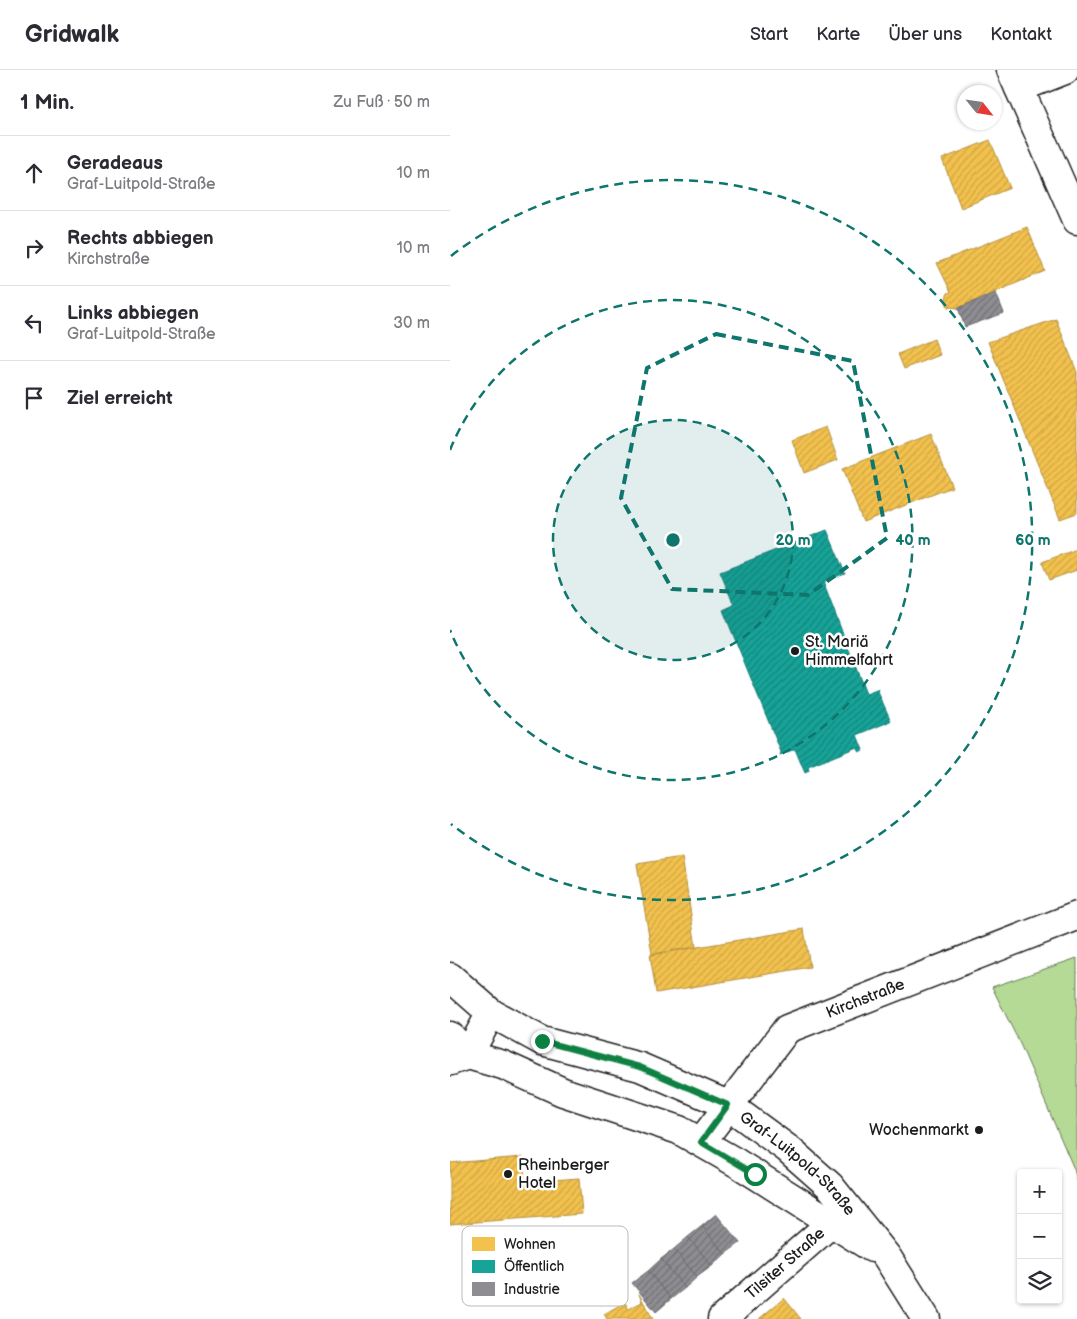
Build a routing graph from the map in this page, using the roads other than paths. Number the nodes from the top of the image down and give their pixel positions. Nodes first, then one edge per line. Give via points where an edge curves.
1 (1065, 70) edge
2 (1015, 79) edge
3 (1077, 220) edge
4 (1077, 916) edge
5 (450, 977) edge
6 (491, 1013) junction
7 (456, 1051) edge
8 (728, 1105) junction
9 (701, 1142) junction
10 (840, 1215) junction
11 (722, 1319) edge
12 (926, 1319) edge

1 - 2 street
2 - 3 street
4 - 8 street, Kirchstraße via 787,1030
5 - 6 street, Graf-Luitpold-Straße
6 - 7 street
6 - 8 street, Graf-Luitpold-Straße via 542,1041 640,1067
7 - 9 street, Graf-Luitpold-Straße via 503,1065 563,1092 679,1130
8 - 9 street, Kirchstraße
8 - 10 street, Graf-Luitpold-Straße via 788,1149 830,1186
9 - 10 street, Graf-Luitpold-Straße
10 - 11 street, Tilsiter Straße
10 - 12 street, Graf-Luitpold-Straße via 887,1257

